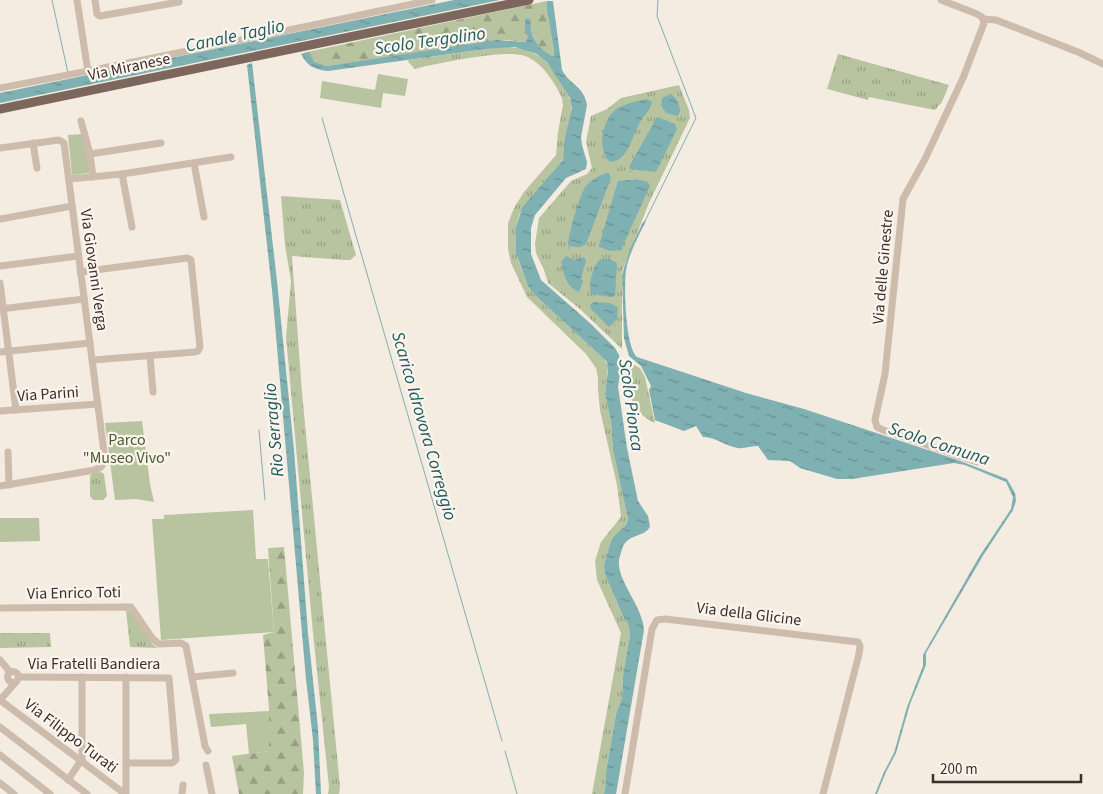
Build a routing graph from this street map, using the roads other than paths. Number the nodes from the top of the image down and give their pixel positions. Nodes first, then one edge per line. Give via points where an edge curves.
1 (76, 0) edge
2 (95, 0) edge
3 (432, 0) edge
4 (529, 0) edge
5 (941, 0) edge
6 (179, 2) dead end
7 (983, 19) junction
8 (1103, 64) edge
9 (88, 72) junction
10 (0, 88) edge
11 (0, 109) edge
12 (81, 121) dead end
13 (33, 144) junction
14 (161, 144) dead end
15 (0, 148) edge
16 (90, 154) junction
17 (231, 157) dead end
18 (194, 163) junction
19 (37, 168) dead end
20 (122, 174) junction
21 (93, 177) junction
22 (69, 179) junction
23 (72, 206) junction
24 (204, 217) dead end
25 (0, 219) edge
26 (132, 227) dead end
27 (78, 256) junction
28 (0, 266) edge
29 (80, 272) junction
30 (0, 283) edge
31 (84, 299) junction
32 (2, 309) edge
33 (90, 343) junction
34 (9, 351) junction
35 (0, 352) edge
36 (150, 356) junction
37 (93, 360) junction
38 (153, 392) dead end
39 (98, 404) junction
40 (16, 410) junction
41 (0, 411) edge
42 (8, 452) dead end
43 (977, 462) dead end
44 (9, 485) junction
45 (0, 486) edge
46 (0, 608) edge
47 (0, 660) edge
48 (233, 673) dead end
49 (82, 677) junction
50 (126, 677) junction
51 (192, 677) junction
52 (17, 679) junction
53 (0, 700) edge
54 (0, 727) edge
55 (208, 751) dead end
56 (0, 755) edge
57 (81, 762) junction
58 (126, 763) junction
59 (206, 765) dead end
60 (68, 780) junction
61 (0, 783) edge
62 (182, 785) dead end
63 (14, 794) edge
64 (50, 794) edge
65 (87, 794) edge
66 (125, 794) edge
67 (182, 794) edge
68 (212, 794) edge
69 (625, 794) edge
70 (823, 794) edge

1 - 9 street
2 - 6 street via 100,16
3 - 9 street
4 - 11 main road, Via Miranese
5 - 7 street
7 - 8 street via 996,20
7 - 43 street, Via delle Ginestre via 982,30 963,78 903,199 886,365 875,420 877,427 883,430
9 - 10 street
12 - 16 street
13 - 15 street
13 - 19 street
13 - 22 street, Via Giovanni Verga via 61,141 65,145
14 - 16 street
16 - 21 street
17 - 18 street
18 - 20 street
18 - 24 street
20 - 21 street
20 - 26 street
21 - 22 street
22 - 23 street, Via Giovanni Verga
23 - 25 street
23 - 27 street, Via Giovanni Verga
27 - 28 street
27 - 29 street, Via Giovanni Verga
29 - 31 street, Via Giovanni Verga
29 - 36 street via 190,258 198,351
30 - 32 street
31 - 32 street
31 - 33 street, Via Giovanni Verga
32 - 34 street
33 - 34 street
33 - 37 street, Via Giovanni Verga
34 - 35 street
34 - 40 street
36 - 37 street
36 - 38 street
37 - 39 street, Via Giovanni Verga
39 - 40 street, Via Parini
39 - 44 street, Via Giovanni Verga via 105,460 101,467
40 - 41 street, Via Parini
42 - 44 street
44 - 45 street, Via Giovanni Verga
46 - 51 street, Via Enrico Toti via 131,607 156,642 186,646
47 - 52 street via 10,672 16,672
48 - 51 street
49 - 50 street, Via Fratelli Bandiera
49 - 52 street, Via Fratelli Bandiera
49 - 57 street
50 - 58 street
50 - 58 street, Via Fratelli Bandiera via 169,678 176,756 172,763
51 - 55 street, Via Enrico Toti
52 - 53 street
53 - 57 street, Via Filippo Turati
54 - 60 street
56 - 64 street
57 - 60 street
57 - 66 street, Via Filippo Turati
58 - 66 street
59 - 68 street
60 - 65 street
61 - 63 street
62 - 67 street
69 - 70 street, Via della Glicine via 652,629 657,620 665,619 858,642 859,654

